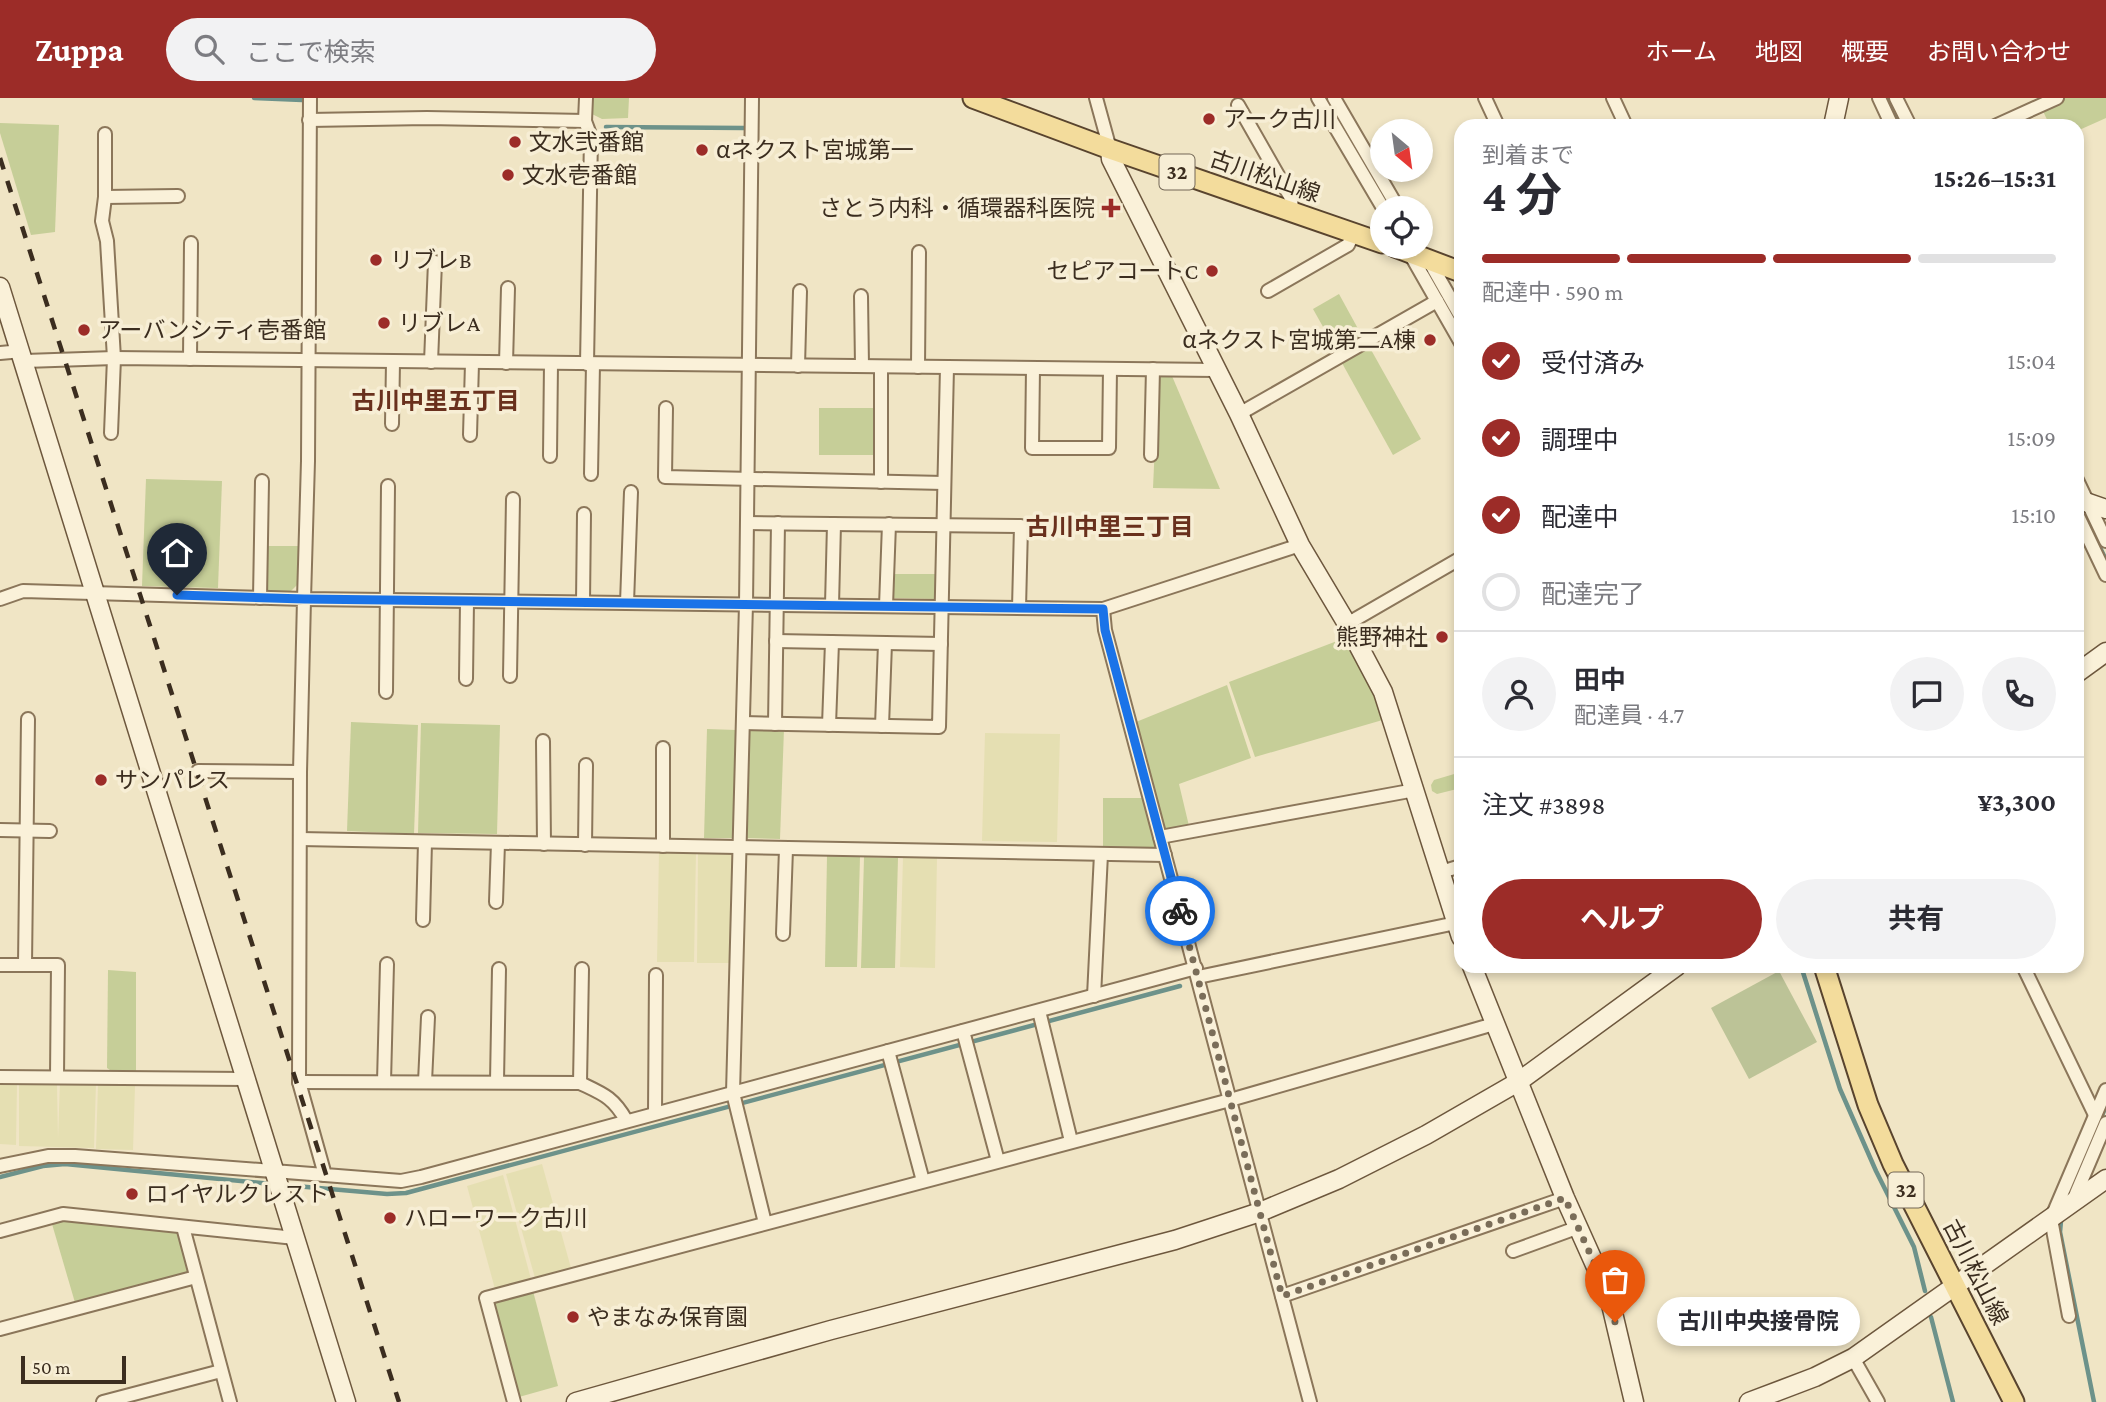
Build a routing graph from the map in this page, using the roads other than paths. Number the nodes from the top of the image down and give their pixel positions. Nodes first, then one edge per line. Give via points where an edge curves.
1 (310, 98) edge
2 (586, 98) edge
3 (752, 98) edge
4 (973, 98) edge
5 (1096, 98) edge
6 (1318, 98) edge
7 (1334, 98) edge
8 (1485, 98) edge
9 (1613, 98) edge
10 (1839, 98) edge
11 (1879, 98) edge
12 (1896, 98) edge
13 (2057, 98) edge
14 (1238, 105) dead end
15 (1495, 119) edge
16 (1623, 119) edge
17 (1834, 119) edge
18 (1889, 119) edge
19 (1906, 119) edge
20 (2011, 119) edge
21 (309, 120) junction
22 (585, 121) junction
23 (105, 134) dead end
24 (1110, 149) junction
25 (178, 196) dead end
26 (1376, 196) edge
27 (1391, 196) edge
28 (105, 197) junction
29 (1292, 211) junction
30 (1354, 233) junction
31 (1370, 239) edge
32 (191, 243) dead end
33 (919, 252) dead end
34 (1416, 259) edge
35 (1417, 259) edge
36 (1431, 259) edge
37 (435, 262) dead end
38 (1454, 269) edge
39 (0, 287) edge
40 (508, 288) dead end
41 (800, 291) dead end
42 (1268, 291) dead end
43 (861, 296) dead end
44 (1437, 301) junction
45 (1454, 317) edge
46 (1454, 319) edge
47 (0, 352) edge
48 (23, 356) junction
49 (114, 358) junction
50 (190, 359) junction
51 (308, 361) junction
52 (393, 362) junction
53 (431, 362) junction
54 (472, 363) junction
55 (506, 363) junction
56 (551, 363) junction
57 (590, 364) junction
58 (748, 365) junction
59 (798, 366) junction
60 (862, 366) junction
61 (881, 367) junction
62 (918, 367) junction
63 (947, 367) junction
64 (1033, 368) junction
65 (1110, 369) junction
66 (1153, 369) junction
67 (1216, 370) junction
68 (666, 408) dead end
69 (1238, 414) junction
70 (392, 424) dead end
71 (111, 433) dead end
72 (470, 435) dead end
73 (1151, 455) dead end
74 (550, 456) dead end
75 (591, 474) dead end
76 (748, 479) junction
77 (262, 481) dead end
78 (881, 482) junction
79 (944, 483) junction
80 (388, 486) dead end
81 (631, 492) dead end
82 (513, 499) dead end
83 (2084, 505) edge
84 (2084, 509) edge
85 (2106, 509) edge
86 (2084, 513) edge
87 (584, 514) dead end
88 (747, 523) junction
89 (778, 523) junction
90 (834, 524) junction
91 (888, 524) junction
92 (943, 525) junction
93 (2106, 541) edge
94 (1300, 545) junction
95 (1454, 562) edge
96 (2106, 575) edge
97 (93, 592) junction
98 (0, 598) edge
99 (260, 598) junction
100 (304, 599) junction
101 (387, 600) junction
102 (467, 601) junction
103 (511, 601) junction
104 (583, 602) junction
105 (626, 603) junction
106 (746, 604) junction
107 (776, 604) junction
108 (832, 605) junction
109 (886, 606) junction
110 (942, 607) junction
111 (1019, 608) junction
112 (1103, 609) junction
113 (1348, 624) junction
114 (776, 641) junction
115 (832, 642) junction
116 (885, 643) junction
117 (941, 644) junction
118 (2106, 652) edge
119 (2084, 668) edge
120 (510, 676) dead end
121 (466, 679) dead end
122 (386, 692) dead end
123 (28, 719) dead end
124 (743, 723) junction
125 (775, 724) junction
126 (829, 725) junction
127 (882, 726) junction
128 (544, 741) dead end
129 (663, 748) dead end
130 (586, 765) dead end
131 (198, 771) dead end
132 (300, 772) junction
133 (1415, 790) junction
134 (0, 831) edge
135 (27, 831) junction
136 (50, 831) dead end
137 (1160, 837) junction
138 (300, 839) junction
139 (425, 842) junction
140 (498, 843) junction
141 (544, 844) junction
142 (585, 845) junction
143 (663, 846) junction
144 (740, 848) junction
145 (786, 849) junction
146 (1101, 854) junction
147 (1165, 855) junction
148 (1454, 868) edge
149 (1441, 872) junction
150 (496, 902) dead end
151 (1454, 914) edge
152 (423, 920) dead end
153 (1454, 931) edge
154 (783, 934) dead end
155 (387, 964) dead end
156 (0, 965) edge
157 (25, 965) junction
158 (499, 969) dead end
159 (582, 969) dead end
160 (1197, 973) junction
161 (1475, 973) edge
162 (1667, 973) edge
163 (1826, 973) edge
164 (2027, 973) edge
165 (656, 975) dead end
166 (1094, 996) junction
167 (428, 1017) dead end
168 (1041, 1019) junction
169 (1494, 1024) junction
170 (965, 1040) junction
171 (891, 1059) junction
172 (0, 1077) edge
173 (57, 1077) junction
174 (244, 1079) junction
175 (497, 1081) junction
176 (299, 1082) junction
177 (384, 1082) junction
178 (425, 1082) junction
179 (1518, 1082) junction
180 (580, 1083) junction
181 (2106, 1090) edge
182 (735, 1100) junction
183 (1230, 1100) junction
184 (655, 1113) junction
185 (2101, 1119) edge
186 (626, 1120) junction
187 (1071, 1141) junction
188 (998, 1161) junction
189 (0, 1166) edge
190 (325, 1175) junction
191 (2106, 1179) edge
192 (276, 1180) junction
193 (923, 1181) junction
194 (1565, 1198) junction
195 (2072, 1203) junction
196 (1260, 1212) junction
197 (2051, 1219) junction
198 (765, 1223) junction
199 (183, 1227) junction
200 (1579, 1227) junction
201 (0, 1231) edge
202 (295, 1238) junction
203 (1513, 1251) dead end
204 (196, 1277) junction
205 (1956, 1285) junction
206 (1282, 1296) junction
207 (2069, 1316) dead end
208 (0, 1329) edge
209 (1853, 1358) junction
210 (221, 1371) junction
211 (103, 1402) edge
212 (230, 1402) edge
213 (346, 1402) edge
214 (514, 1402) edge
215 (576, 1402) edge
216 (1310, 1402) edge
217 (1634, 1402) edge
218 (1749, 1402) edge
219 (1878, 1402) edge
220 (2014, 1402) edge

1 - 21 street
2 - 22 street
3 - 58 street
4 - 24 main road, 古川松山線 / 32
5 - 24 street
6 - 26 street
7 - 27 street
8 - 15 street
9 - 16 street
10 - 17 street
11 - 18 street
12 - 19 street
13 - 20 street
14 - 29 street via 1291,198
21 - 22 street
21 - 51 street
22 - 57 street via 591,137
23 - 28 street
24 - 29 main road, 古川松山線 / 32
24 - 67 street
25 - 28 street
28 - 49 street via 102,221
29 - 30 main road, 古川松山線 / 32
30 - 31 main road, 古川松山線 / 32
30 - 42 street via 1348,245
32 - 50 street
33 - 62 street
34 - 44 street
35 - 45 street
36 - 38 main road
37 - 53 street
39 - 48 street
40 - 55 street
41 - 59 street
43 - 60 street
44 - 46 street
44 - 69 street
47 - 48 street
48 - 49 street
48 - 97 street
49 - 50 street
49 - 71 street
50 - 51 street
51 - 52 street
51 - 100 street
52 - 53 street
52 - 70 street
53 - 54 street
54 - 55 street
54 - 72 street
55 - 56 street
56 - 57 street
56 - 74 street
57 - 58 street
57 - 75 street
58 - 59 street
58 - 76 street
59 - 60 street
60 - 61 street
61 - 62 street
61 - 78 street
62 - 63 street
63 - 64 street
63 - 79 street
64 - 65 street
64 - 65 street via 1032,447 1097,448 1110,448
65 - 66 street
66 - 67 street
66 - 73 street
67 - 69 street
68 - 76 street via 665,477
69 - 94 street
76 - 78 street
76 - 88 street
77 - 99 street
78 - 79 street
79 - 92 street
80 - 101 street
81 - 105 street
82 - 103 street
83 - 85 street
84 - 93 street
86 - 96 street
87 - 104 street
88 - 89 street
88 - 106 street
89 - 90 street
89 - 107 street
90 - 91 street
90 - 108 street
91 - 92 street
91 - 109 street
92 - 110 street
92 - 111 street via 1021,526
94 - 112 street
94 - 113 street
95 - 113 street
97 - 98 street via 23,591
97 - 99 street
97 - 174 street
99 - 100 street
100 - 101 street
100 - 132 street
101 - 102 street
101 - 122 street
102 - 103 street
102 - 121 street
103 - 104 street
103 - 120 street
104 - 105 street
105 - 106 street
106 - 107 street
106 - 124 street
107 - 108 street
107 - 114 street
108 - 109 street
109 - 110 street
110 - 111 street
110 - 117 street
111 - 112 street
112 - 137 street
113 - 133 street via 1383,692
114 - 115 street
114 - 125 street
115 - 116 street
115 - 126 street
116 - 117 street
116 - 127 street
117 - 127 street via 939,727
118 - 119 street
123 - 135 street
124 - 125 street
124 - 144 street
125 - 126 street
126 - 127 street
128 - 141 street
129 - 143 street
130 - 142 street
131 - 132 street
132 - 138 street
133 - 137 street
133 - 149 street
134 - 135 street
135 - 136 street
135 - 157 street
137 - 147 street
138 - 139 street
138 - 176 street
139 - 140 street
139 - 152 street
140 - 141 street
140 - 150 street
141 - 142 street
142 - 143 street
143 - 144 street
144 - 145 street
144 - 182 street
145 - 146 street
145 - 154 street
146 - 147 street
146 - 166 street
147 - 160 street
148 - 149 street
149 - 151 street
153 - 160 street
155 - 177 street
156 - 157 street
157 - 173 street via 58,965
158 - 175 street
159 - 180 street
160 - 166 street
160 - 183 street
161 - 169 street
162 - 179 street
163 - 205 main road, 古川松山線 / 32 via 1868,1105
164 - 185 street
165 - 184 street
166 - 168 street
167 - 178 street
168 - 170 street
168 - 187 street
169 - 179 street
169 - 183 street
170 - 171 street
170 - 188 street
171 - 182 street
171 - 193 street
172 - 173 street
173 - 174 street
174 - 192 street
175 - 178 street
175 - 180 street
176 - 177 street
176 - 190 street
177 - 178 street
179 - 194 street
179 - 196 street via 1339,1179
180 - 186 street via 617,1104
181 - 185 street
182 - 184 street
182 - 198 street
183 - 187 street
183 - 196 street
184 - 186 street
185 - 195 street
185 - 197 street
186 - 190 street via 401,1181
187 - 188 street
188 - 193 street
189 - 192 street via 48,1156 75,1156
190 - 192 street
191 - 195 street
192 - 202 street
193 - 198 street
194 - 200 street
194 - 206 street
195 - 197 street
196 - 206 street
196 - 215 street via 1175,1240
197 - 205 street
197 - 207 street
198 - 214 street via 486,1298
199 - 201 street via 62,1214
199 - 202 street
199 - 204 street
200 - 203 street
200 - 217 street via 1609,1296
202 - 213 street
204 - 208 street
204 - 210 street
205 - 209 street
205 - 220 main road, 古川松山線 / 32
206 - 216 street
209 - 218 street
209 - 219 street
210 - 211 street
210 - 212 street

